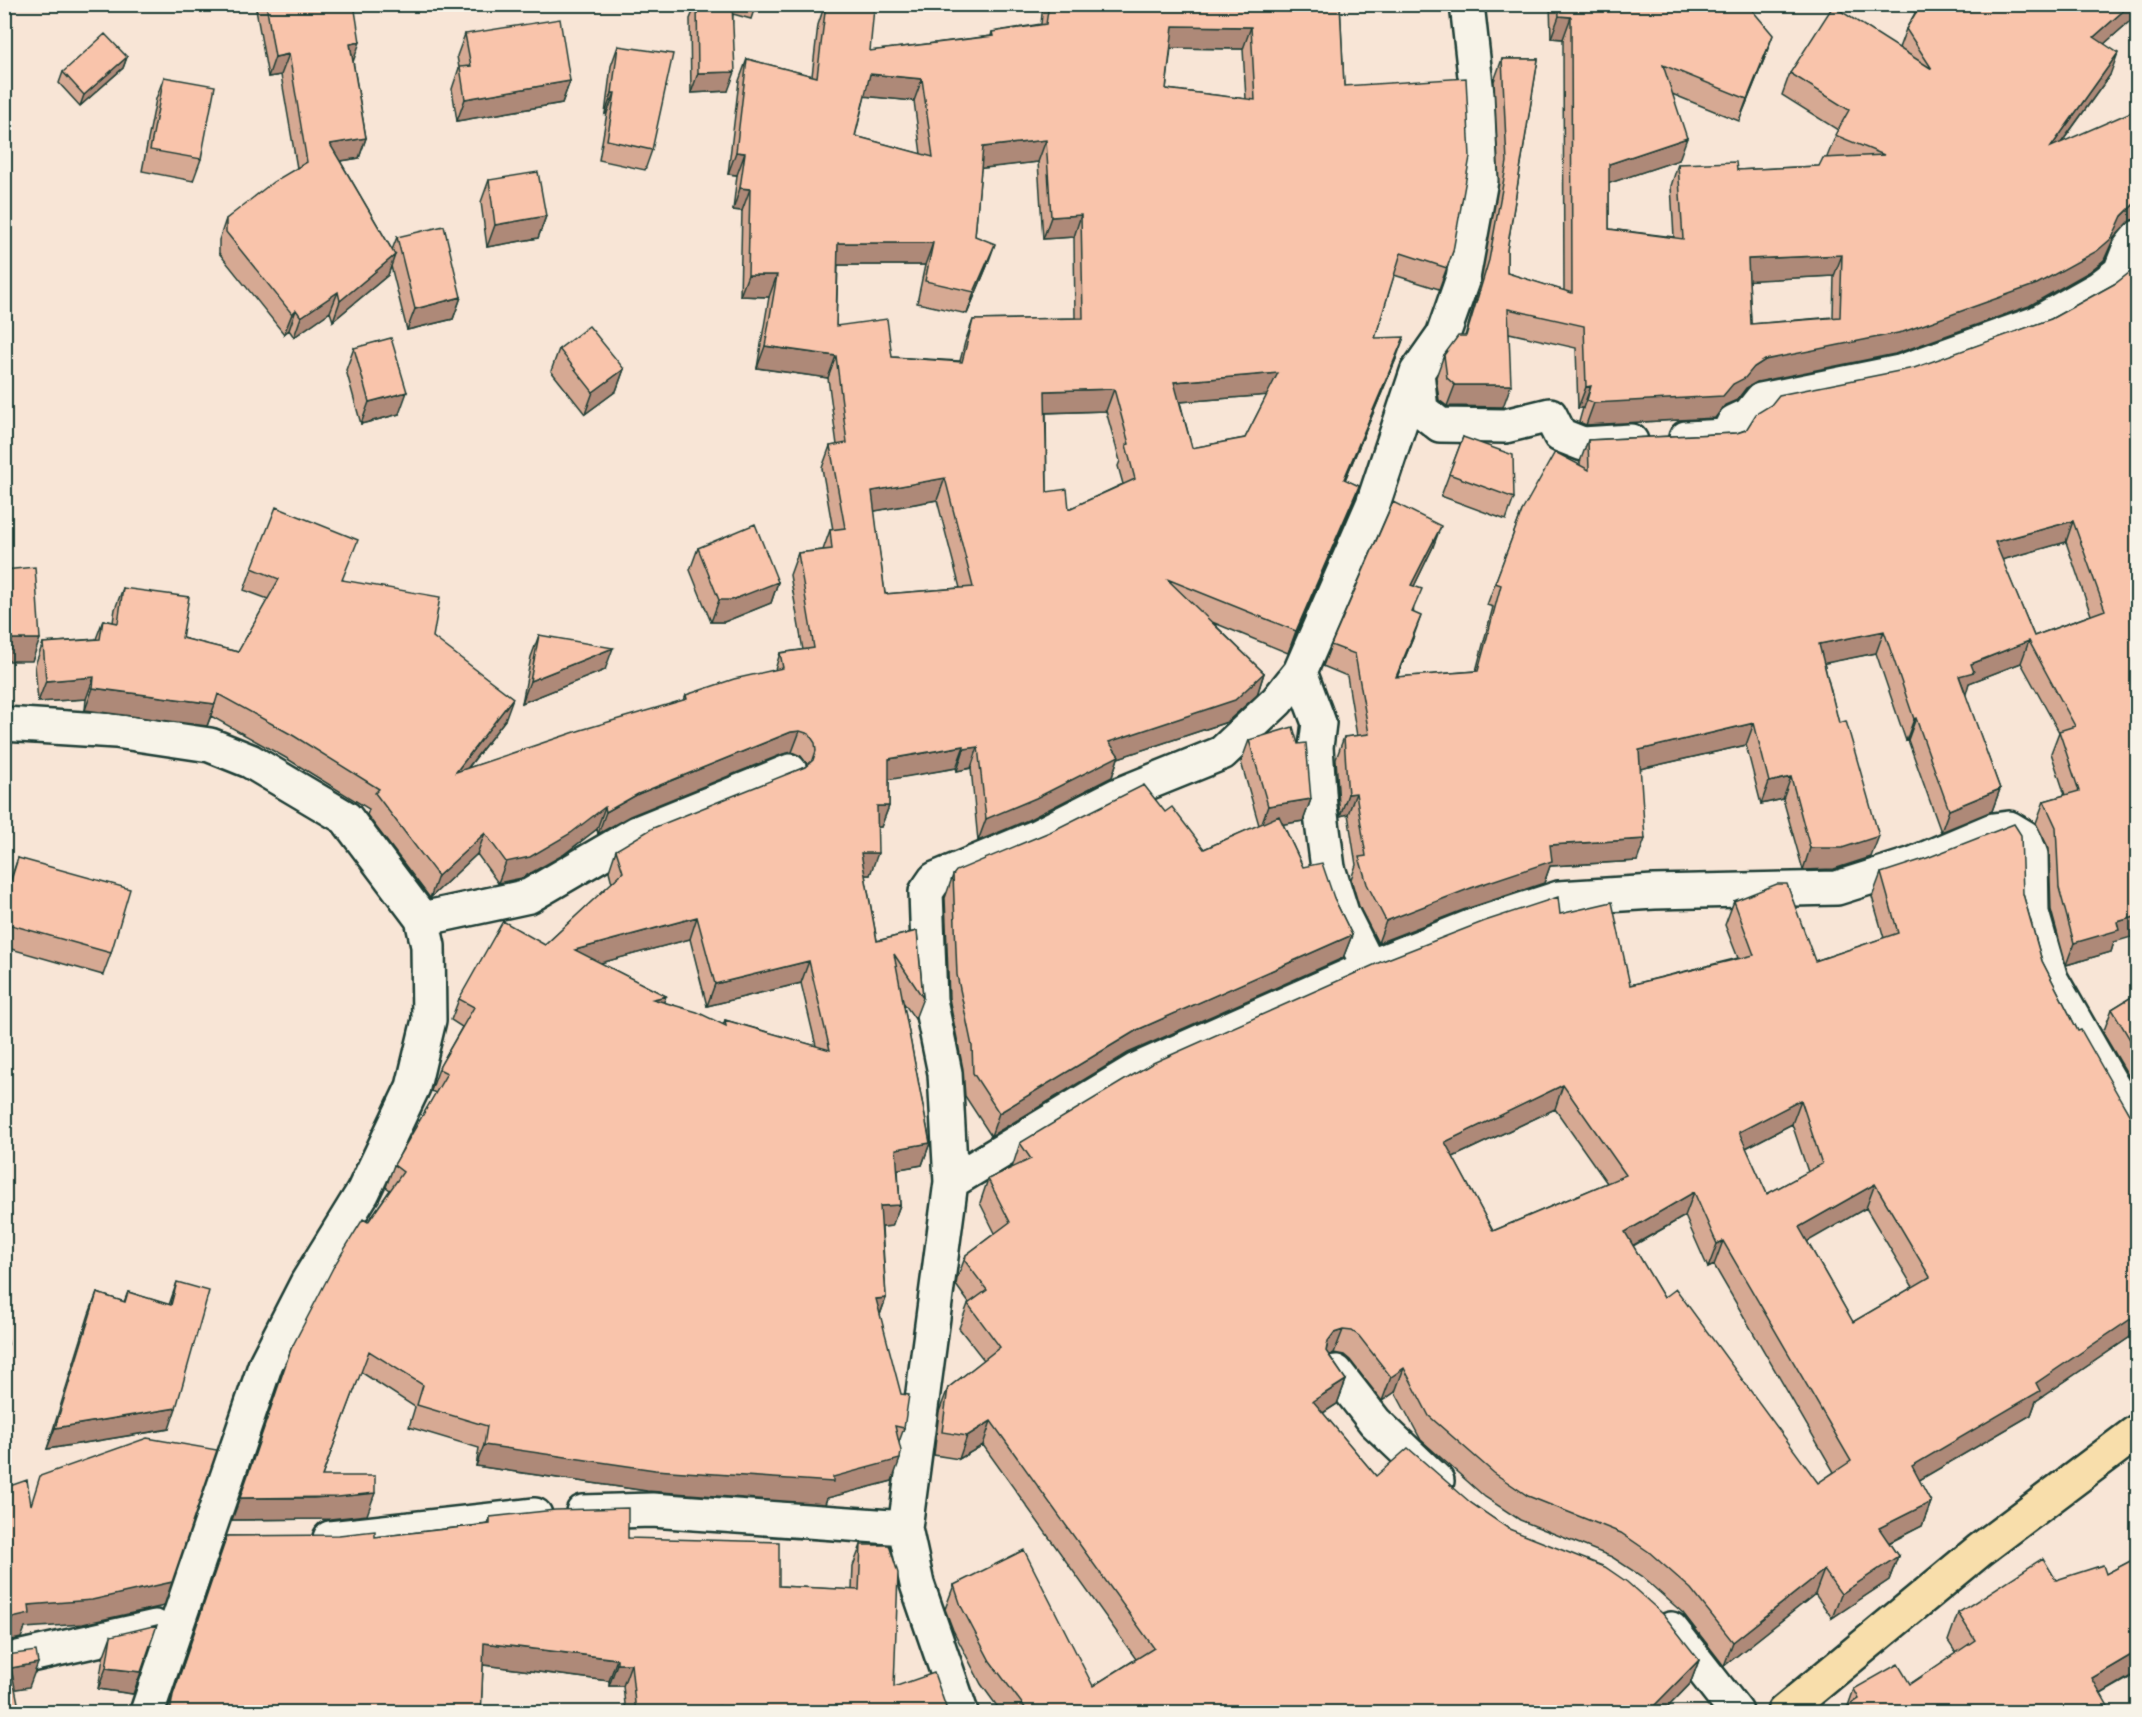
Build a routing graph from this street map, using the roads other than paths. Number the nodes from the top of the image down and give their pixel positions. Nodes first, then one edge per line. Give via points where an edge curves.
1 (1467, 4) edge
2 (2138, 237) edge
3 (1417, 372) junction
4 (1300, 672) junction
5 (4, 724) edge
6 (790, 771) edge
7 (422, 919) junction
8 (1369, 967) junction
9 (2138, 1131) edge
10 (951, 1182) junction
11 (1336, 1372) edge
12 (2138, 1431) edge
13 (1459, 1499) edge
14 (905, 1528) junction
15 (297, 1538) edge
16 (206, 1539) junction
17 (240, 1539) edge
18 (1653, 1611) edge
19 (180, 1621) junction
20 (4, 1661) edge
21 (147, 1713) edge
22 (961, 1713) edge
23 (1736, 1713) edge
24 (1784, 1713) edge

1 - 3 street via 1481,180 1463,278 1443,335
2 - 3 street via 2120,272 2037,323 1900,372 1761,400 1749,415 1734,422 1727,436 1583,444 1560,435 1550,415 1505,426 1440,425 1421,410
3 - 4 street via 1373,504
4 - 8 street via 1319,723 1316,747 1328,868 1342,913
4 - 10 street via 1277,701 1222,753 1118,795 1036,837 935,879 926,892 930,1000 945,1073
5 - 7 street via 116,730 210,745 250,761 345,819
6 - 7 street via 637,833 530,896
7 - 16 street via 428,946 429,1020 413,1087 363,1192 308,1282 266,1364
8 - 9 street via 1470,927 1559,898 1837,888 1913,864 1993,830 2009,828 2024,837 2031,855 2032,913 2051,979
8 - 10 street via 1136,1070
10 - 14 street
11 - 13 street via 1375,1422
12 - 24 main road via 1980,1550
14 - 15 street via 652,1510 546,1513 331,1538
14 - 22 street via 917,1584
16 - 17 street
16 - 19 street
18 - 23 street
19 - 20 street
19 - 21 street

